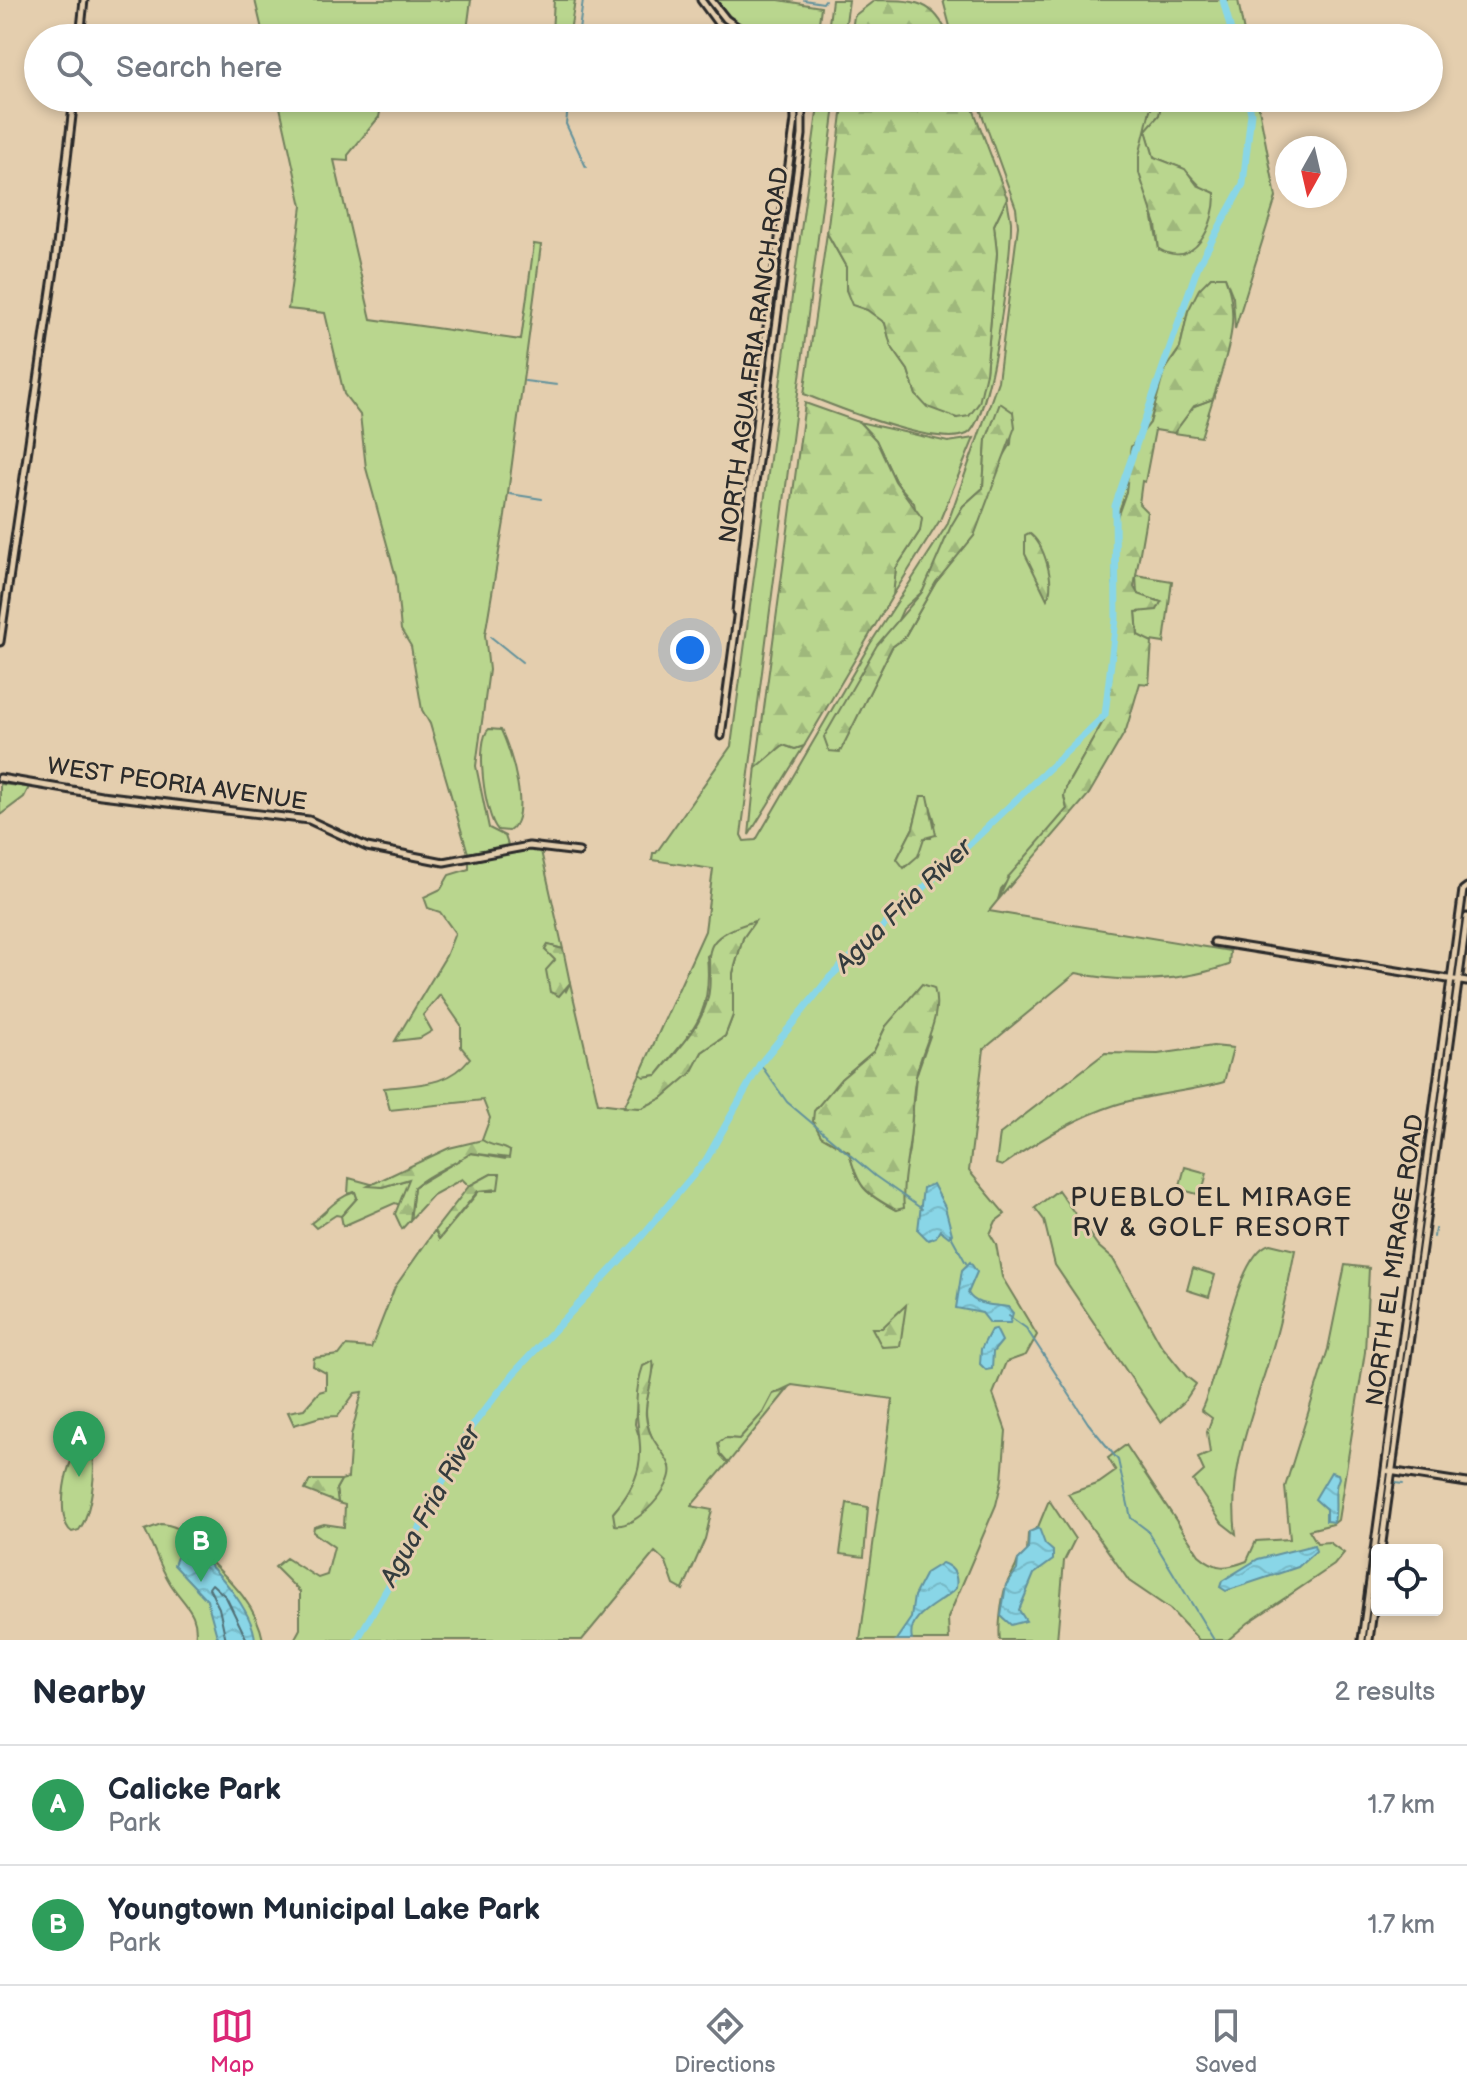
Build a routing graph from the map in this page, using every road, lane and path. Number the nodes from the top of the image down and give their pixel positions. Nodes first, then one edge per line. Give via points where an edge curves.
1 (84, 0) edge
2 (712, 1) edge
3 (703, 3) edge
4 (81, 24) edge
5 (719, 24) edge
6 (733, 24) edge
7 (72, 112) edge
8 (795, 112) edge
9 (802, 112) edge
10 (737, 617) junction
11 (0, 642) edge
12 (721, 736) dead end
13 (0, 778) edge
14 (579, 852) dead end
15 (1467, 887) edge
16 (1467, 917) edge
17 (1214, 942) dead end
18 (1455, 979) junction
19 (1467, 979) edge
20 (1389, 1471) junction
21 (1467, 1483) edge
22 (1382, 1544) edge
23 (1372, 1616) edge
24 (1362, 1640) edge
25 (1369, 1640) edge

1 - 4 street
2 - 3 street
2 - 6 street
3 - 5 street
7 - 11 street
8 - 10 street, NORTH AGUA FRIA RANCH ROAD
9 - 10 street, NORTH AGUA FRIA RANCH ROAD
10 - 12 street, NORTH AGUA FRIA RANCH ROAD
13 - 14 street, WEST PEORIA AVENUE via 309,820 367,847 444,862 529,846
15 - 18 street, NORTH EL MIRAGE ROAD
16 - 18 street, NORTH EL MIRAGE ROAD
17 - 18 street
18 - 19 street
18 - 20 street, NORTH EL MIRAGE ROAD
20 - 21 street
20 - 22 street, NORTH EL MIRAGE ROAD
20 - 24 street, NORTH EL MIRAGE ROAD
23 - 25 street

